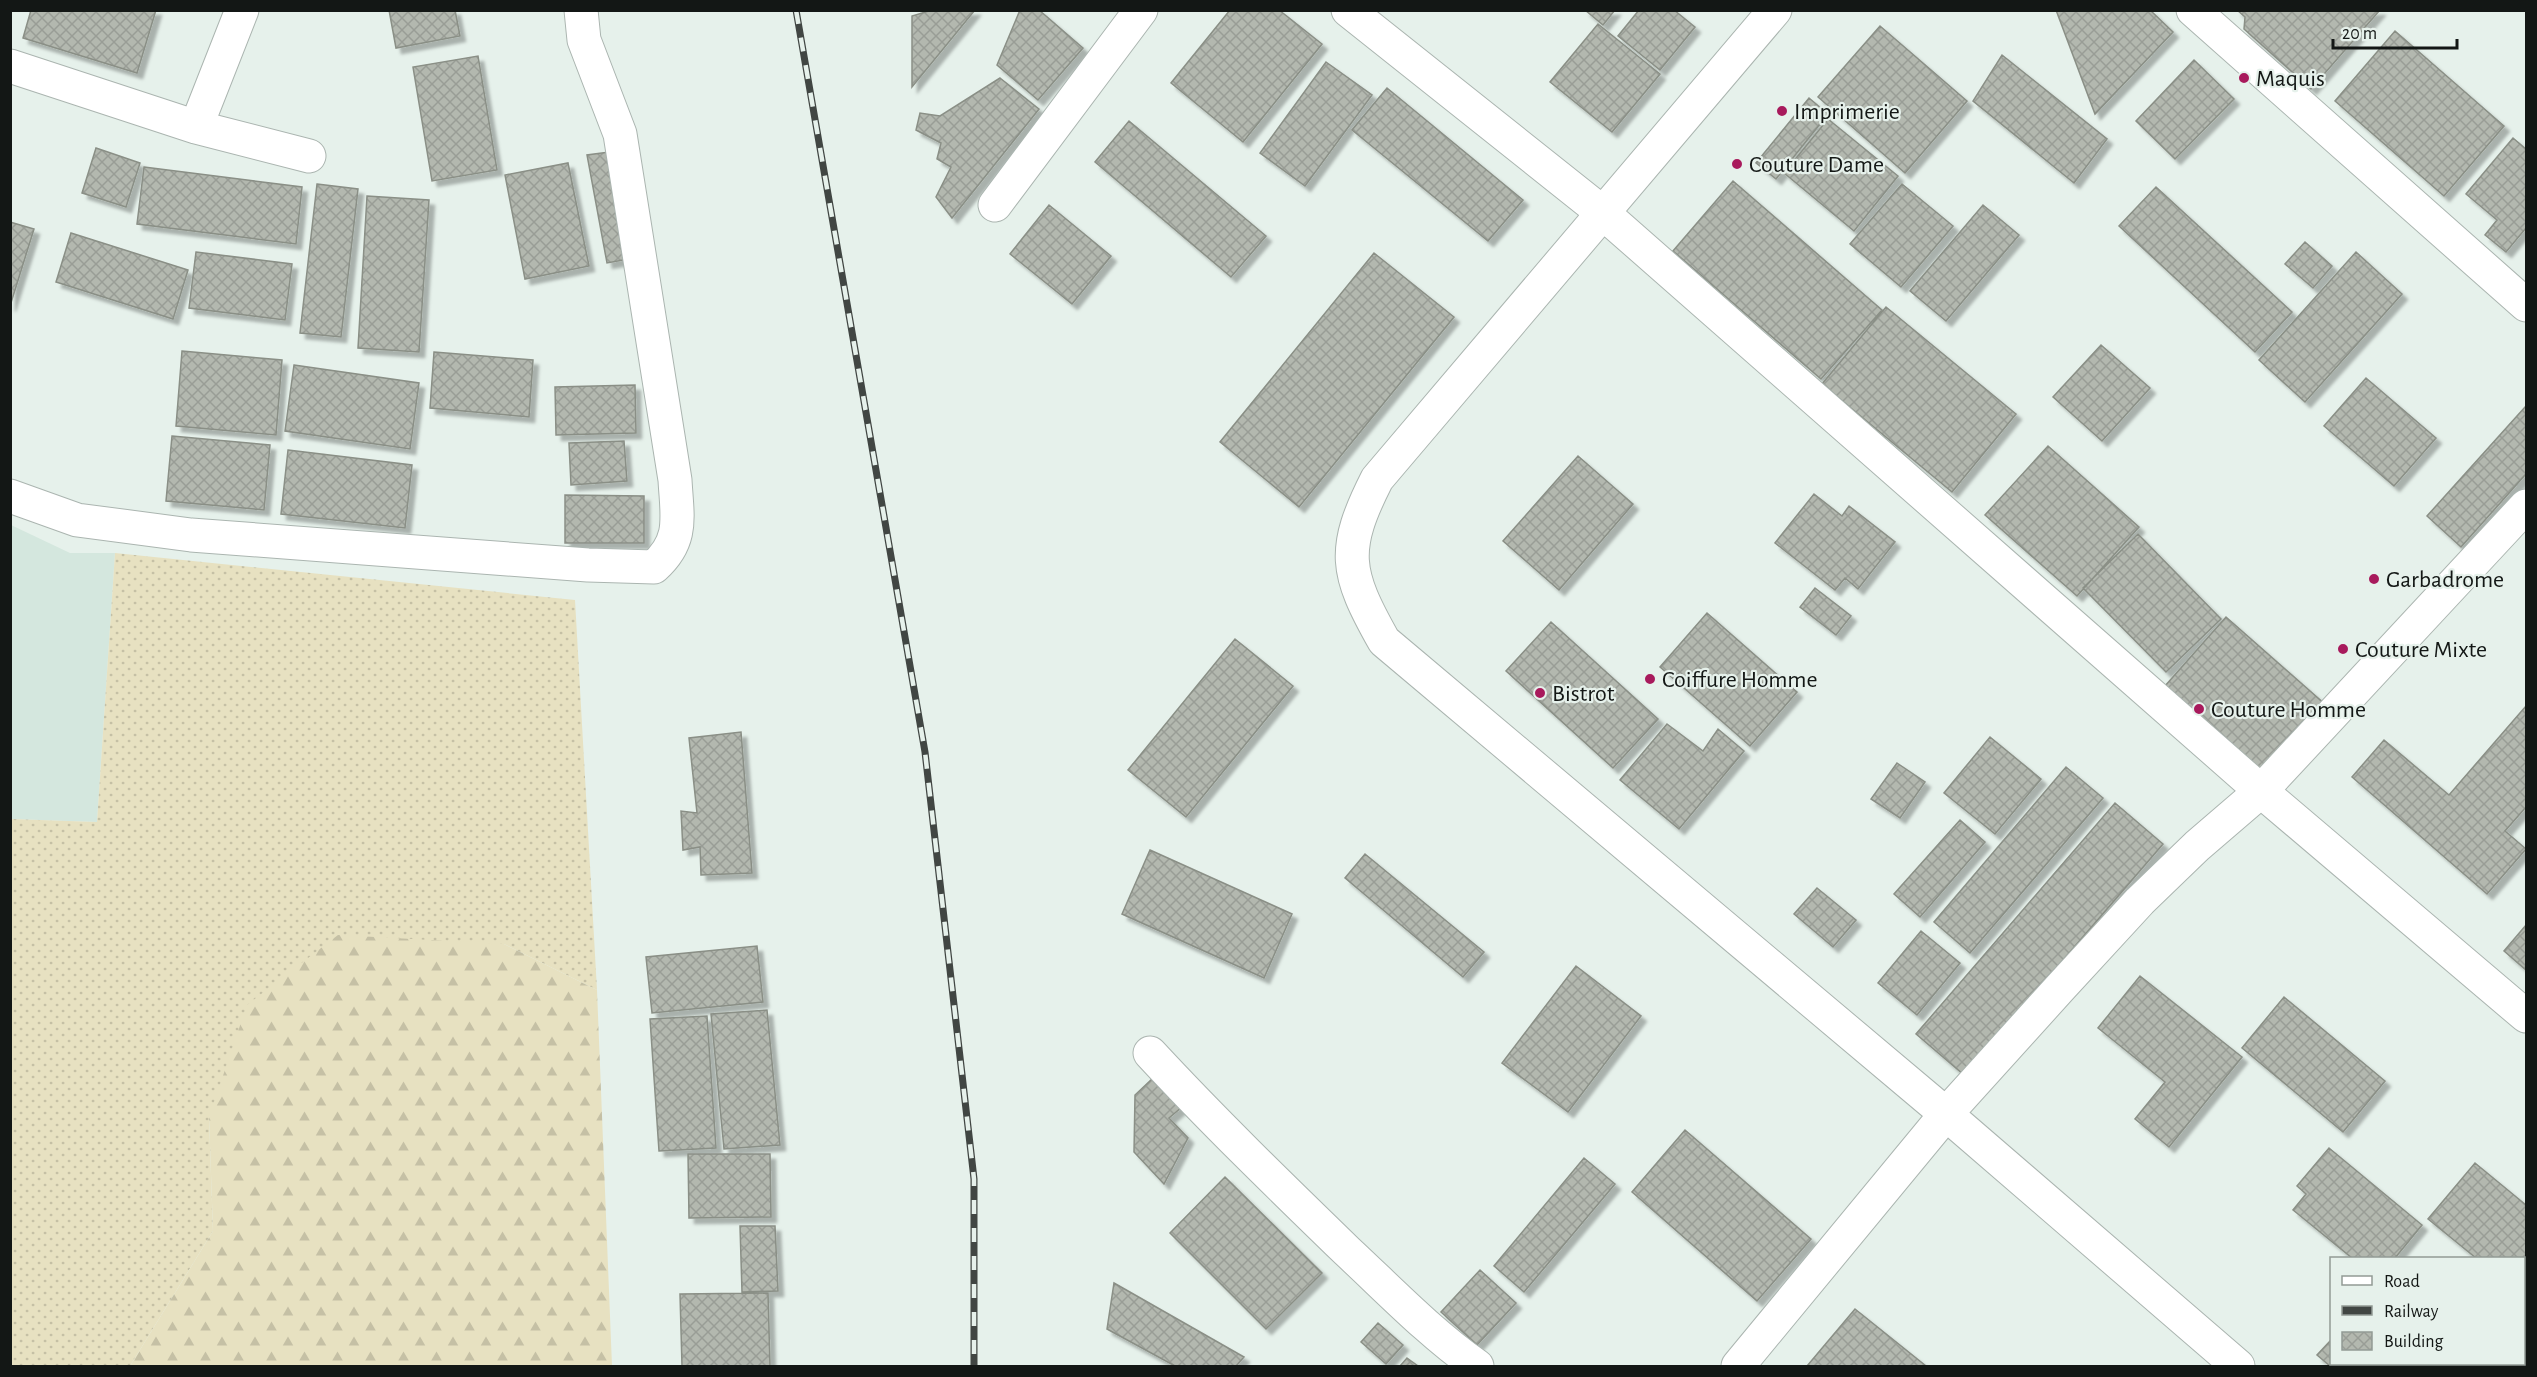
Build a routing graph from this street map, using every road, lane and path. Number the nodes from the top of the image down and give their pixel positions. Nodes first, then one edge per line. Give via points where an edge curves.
1 (242, 10) edge
2 (581, 10) edge
3 (1142, 10) edge
4 (1348, 10) edge
5 (1776, 10) edge
6 (2193, 10) edge
7 (10, 66) edge
8 (196, 127) junction
9 (309, 156) dead end
10 (995, 205) dead end
11 (1603, 213) junction
12 (2526, 305) edge
13 (10, 496) edge
14 (2526, 506) edge
15 (2261, 791) junction
16 (2526, 1016) edge
17 (1150, 1053) dead end
18 (1946, 1114) junction
19 (1477, 1366) edge
20 (1738, 1366) edge
21 (2238, 1366) edge

1 - 8 street
2 - 13 street via 584,40 620,134 675,480 677,533 669,553 654,567 191,536 77,520
3 - 10 street
4 - 11 street
5 - 11 street
6 - 12 street
7 - 8 street
8 - 9 street
11 - 15 street
11 - 18 street via 1377,479 1358,516 1350,557 1362,603 1384,641
14 - 15 street
15 - 16 street
15 - 18 street via 2140,901
17 - 19 street via 1334,1238
18 - 20 street
18 - 21 street

